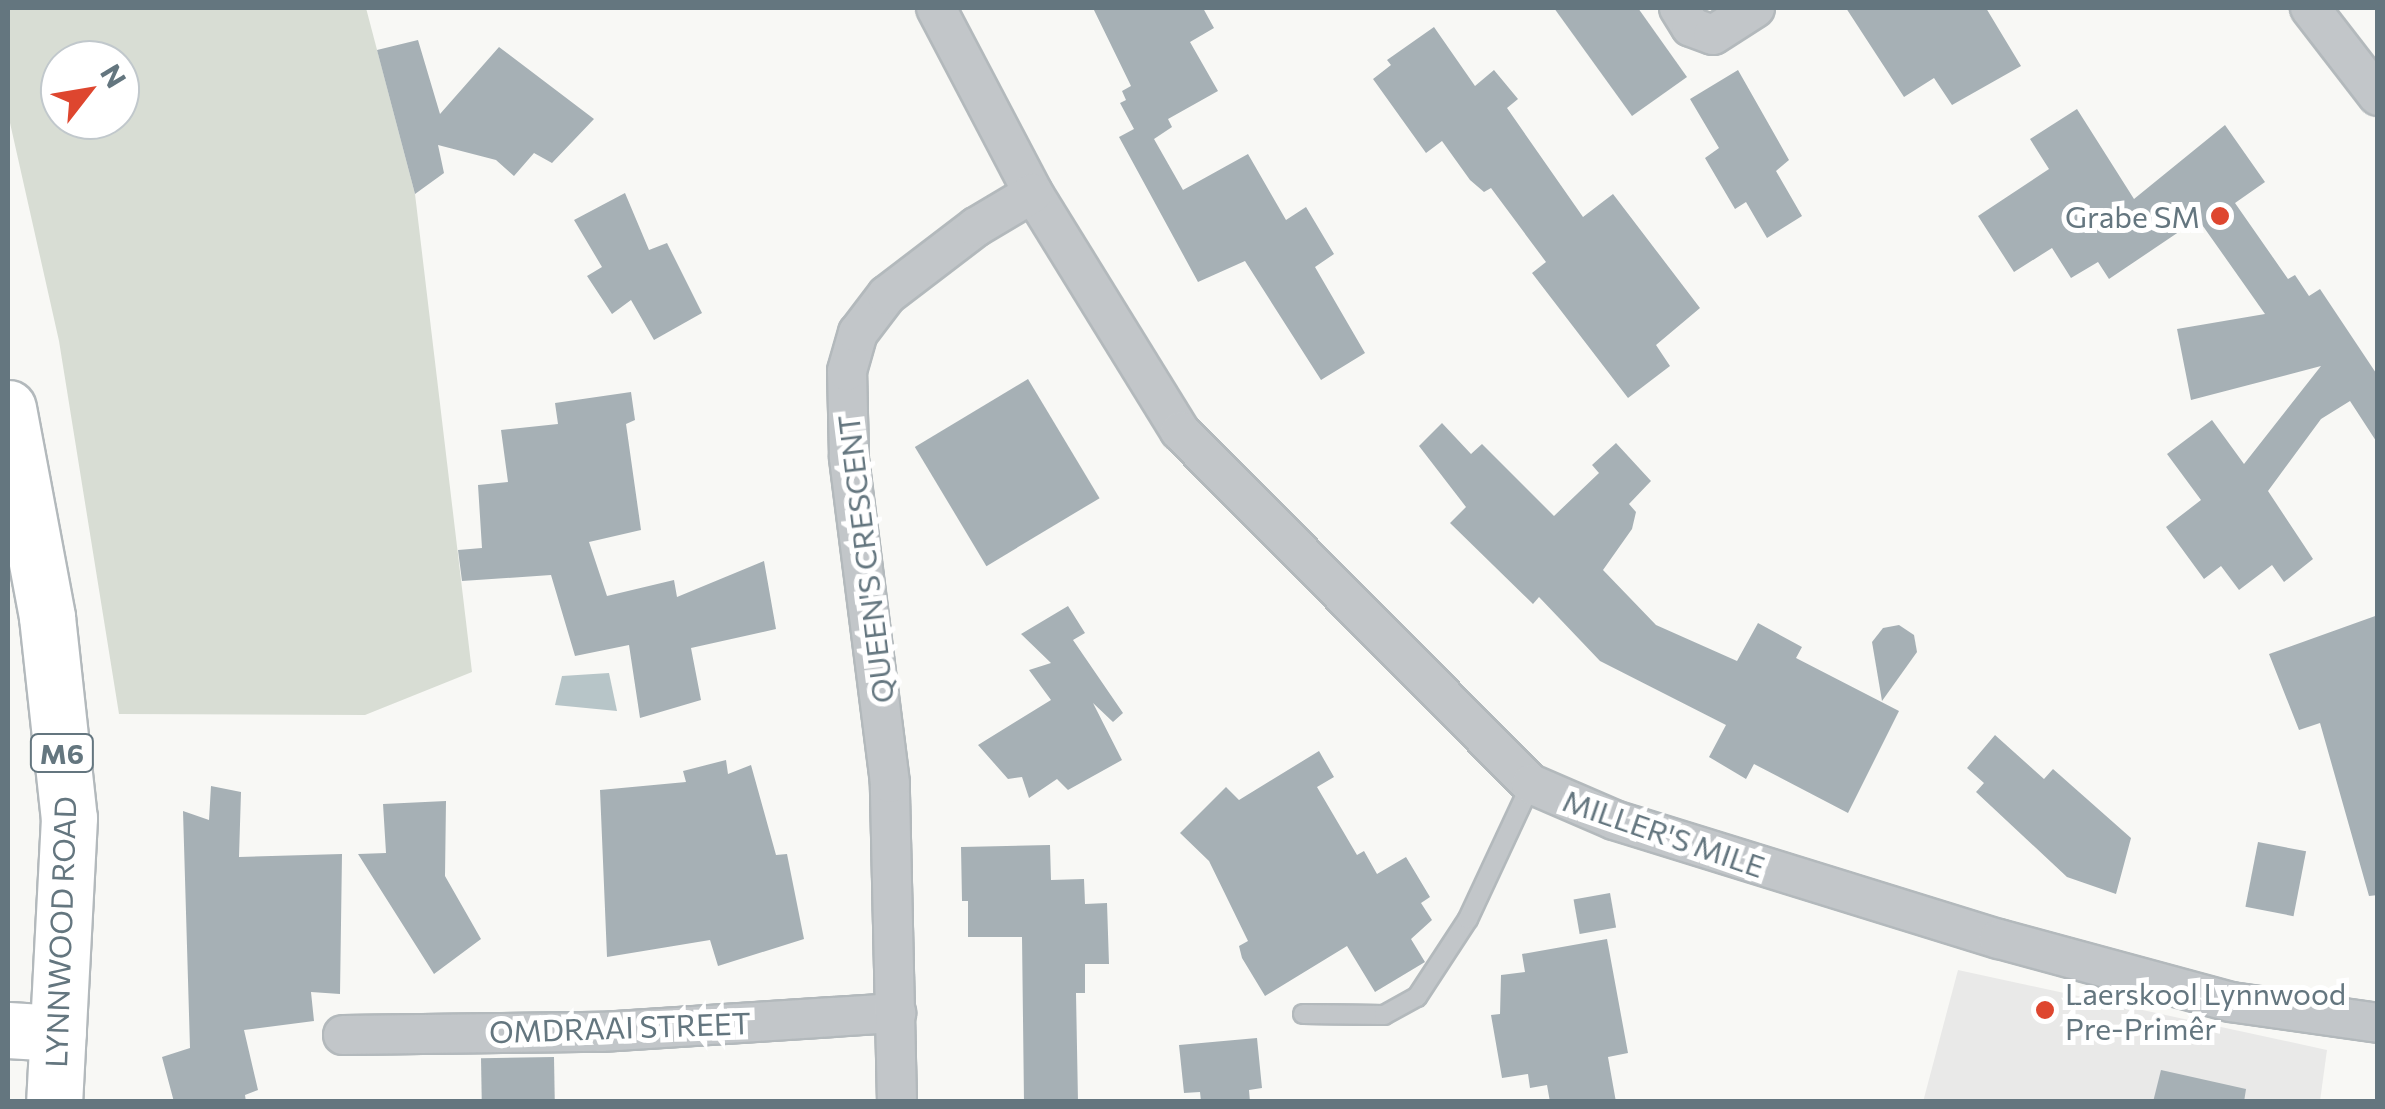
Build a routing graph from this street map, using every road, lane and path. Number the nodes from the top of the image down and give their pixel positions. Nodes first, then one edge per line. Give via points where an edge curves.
1 (936, 8) edge
2 (1679, 8) edge
3 (1755, 8) edge
4 (2310, 8) edge
5 (2378, 96) edge
6 (1033, 193) junction
7 (8, 408) edge
8 (1532, 784) junction
9 (896, 1013) junction
10 (1303, 1014) dead end
11 (2378, 1023) edge
12 (33, 1032) edge
13 (344, 1034) dead end
14 (54, 1102) edge
15 (897, 1102) edge

1 - 6 street
2 - 3 street via 1691,27 1712,35
4 - 5 street
6 - 8 street, MILLER'S MILE via 1180,431
6 - 9 street, QUEEN'S CRESCENT via 976,227 887,296 858,333 848,371 849,457 888,766
7 - 12 main road, LYNNWOOD ROAD / M6 via 48,617 69,818
8 - 10 lane via 1468,919 1416,997 1384,1016
8 - 11 street, MILLER'S MILE via 1614,820 1999,940 2231,1002
9 - 13 street, OMDRAAI STREET via 601,1032
9 - 15 street, QUEEN'S CRESCENT
12 - 14 main road, LYNNWOOD ROAD / M6

